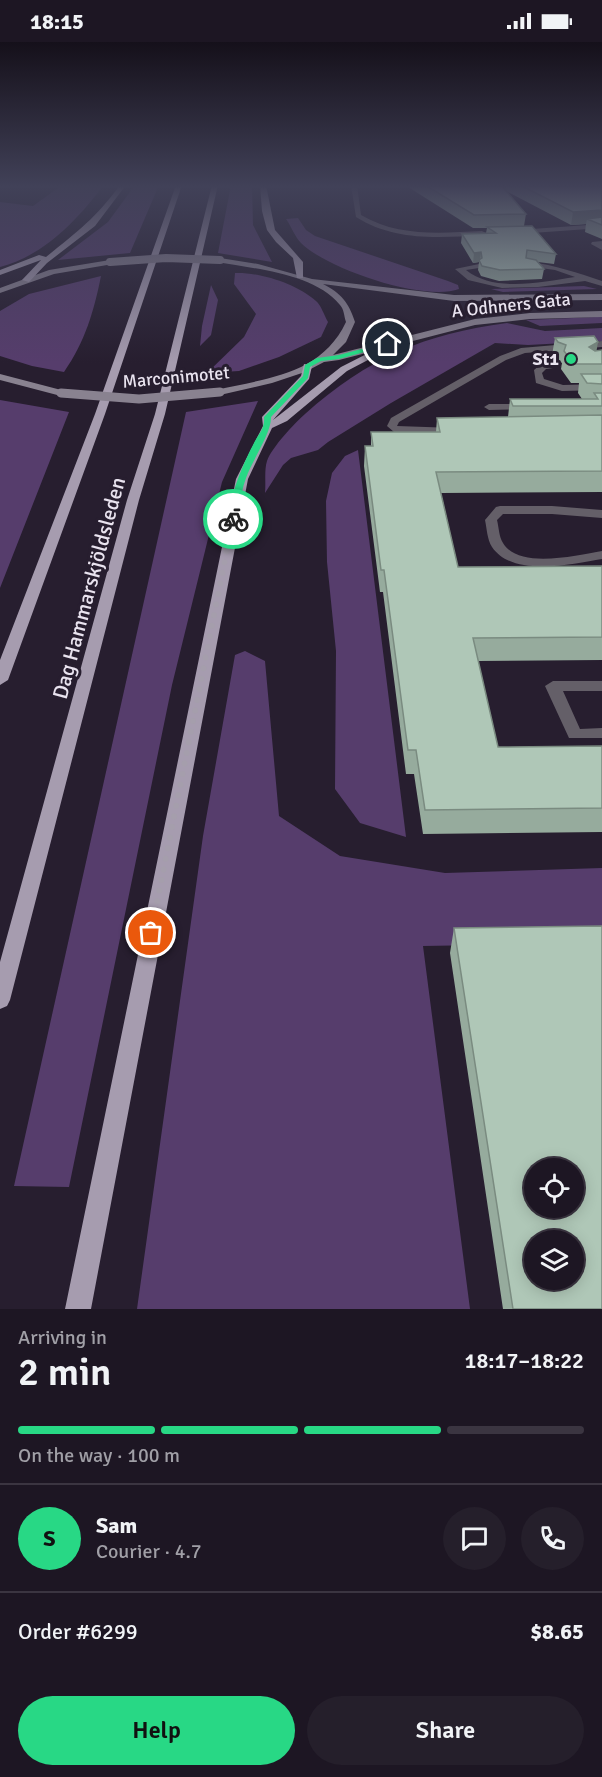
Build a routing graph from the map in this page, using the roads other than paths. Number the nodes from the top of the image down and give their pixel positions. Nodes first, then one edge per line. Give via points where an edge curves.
1 (67, 244) edge
2 (159, 244) edge
3 (200, 244) edge
4 (282, 244) edge
5 (57, 251) junction
6 (529, 264) edge
7 (556, 268) junction
8 (478, 270) edge
9 (0, 273) edge
10 (536, 273) edge
11 (300, 276) junction
12 (587, 278) junction
13 (26, 280) junction
14 (311, 281) junction
15 (602, 284) edge
16 (13, 285) junction
17 (0, 286) edge
18 (0, 291) edge
19 (602, 297) edge
20 (602, 314) edge
21 (400, 340) junction
22 (602, 344) edge
23 (319, 360) junction
24 (307, 366) junction
25 (557, 366) edge
26 (0, 377) edge
27 (602, 387) edge
28 (489, 406) dead end
29 (546, 407) edge
30 (268, 426) junction
31 (463, 431) edge
32 (602, 514) edge
33 (602, 555) edge
34 (0, 680) edge
35 (602, 686) edge
36 (602, 733) edge
37 (0, 1000) edge
38 (78, 1309) edge

1 - 5 main road
2 - 34 main road, Dag Hammarskjöldsleden via 100,414
3 - 37 main road, Dag Hammarskjöldsleden via 160,414 133,500
4 - 11 main road via 298,259
5 - 9 main road
5 - 13 main road
6 - 7 lane
7 - 10 lane
7 - 12 lane
8 - 12 lane via 459,269 481,282 504,286
11 - 13 street, Marconimotet, bridge via 220,260 166,258 110,262
11 - 14 street, Marconimotet
12 - 15 lane
13 - 16 street, Marconimotet
14 - 19 street, A Odhners Gata via 454,298
14 - 23 street, Marconimotet via 336,296 349,318 341,342
16 - 17 street
16 - 18 street, Marconimotet
20 - 21 street, A Odhners Gata via 485,320
21 - 23 street, A Odhners Gata
21 - 30 main road via 344,369 283,419
22 - 31 lane via 524,350 503,358 395,420 392,426 406,432
23 - 24 street, Marconimotet
24 - 26 street, Marconimotet, bridge via 269,381 220,392 139,399 61,393
24 - 30 main road via 306,377 267,417
25 - 27 lane via 543,366 537,372 539,381 562,388
28 - 29 lane
30 - 38 main road via 242,479 227,547
32 - 33 lane via 500,510 491,520 498,547 520,562
35 - 36 lane via 553,686 575,734

